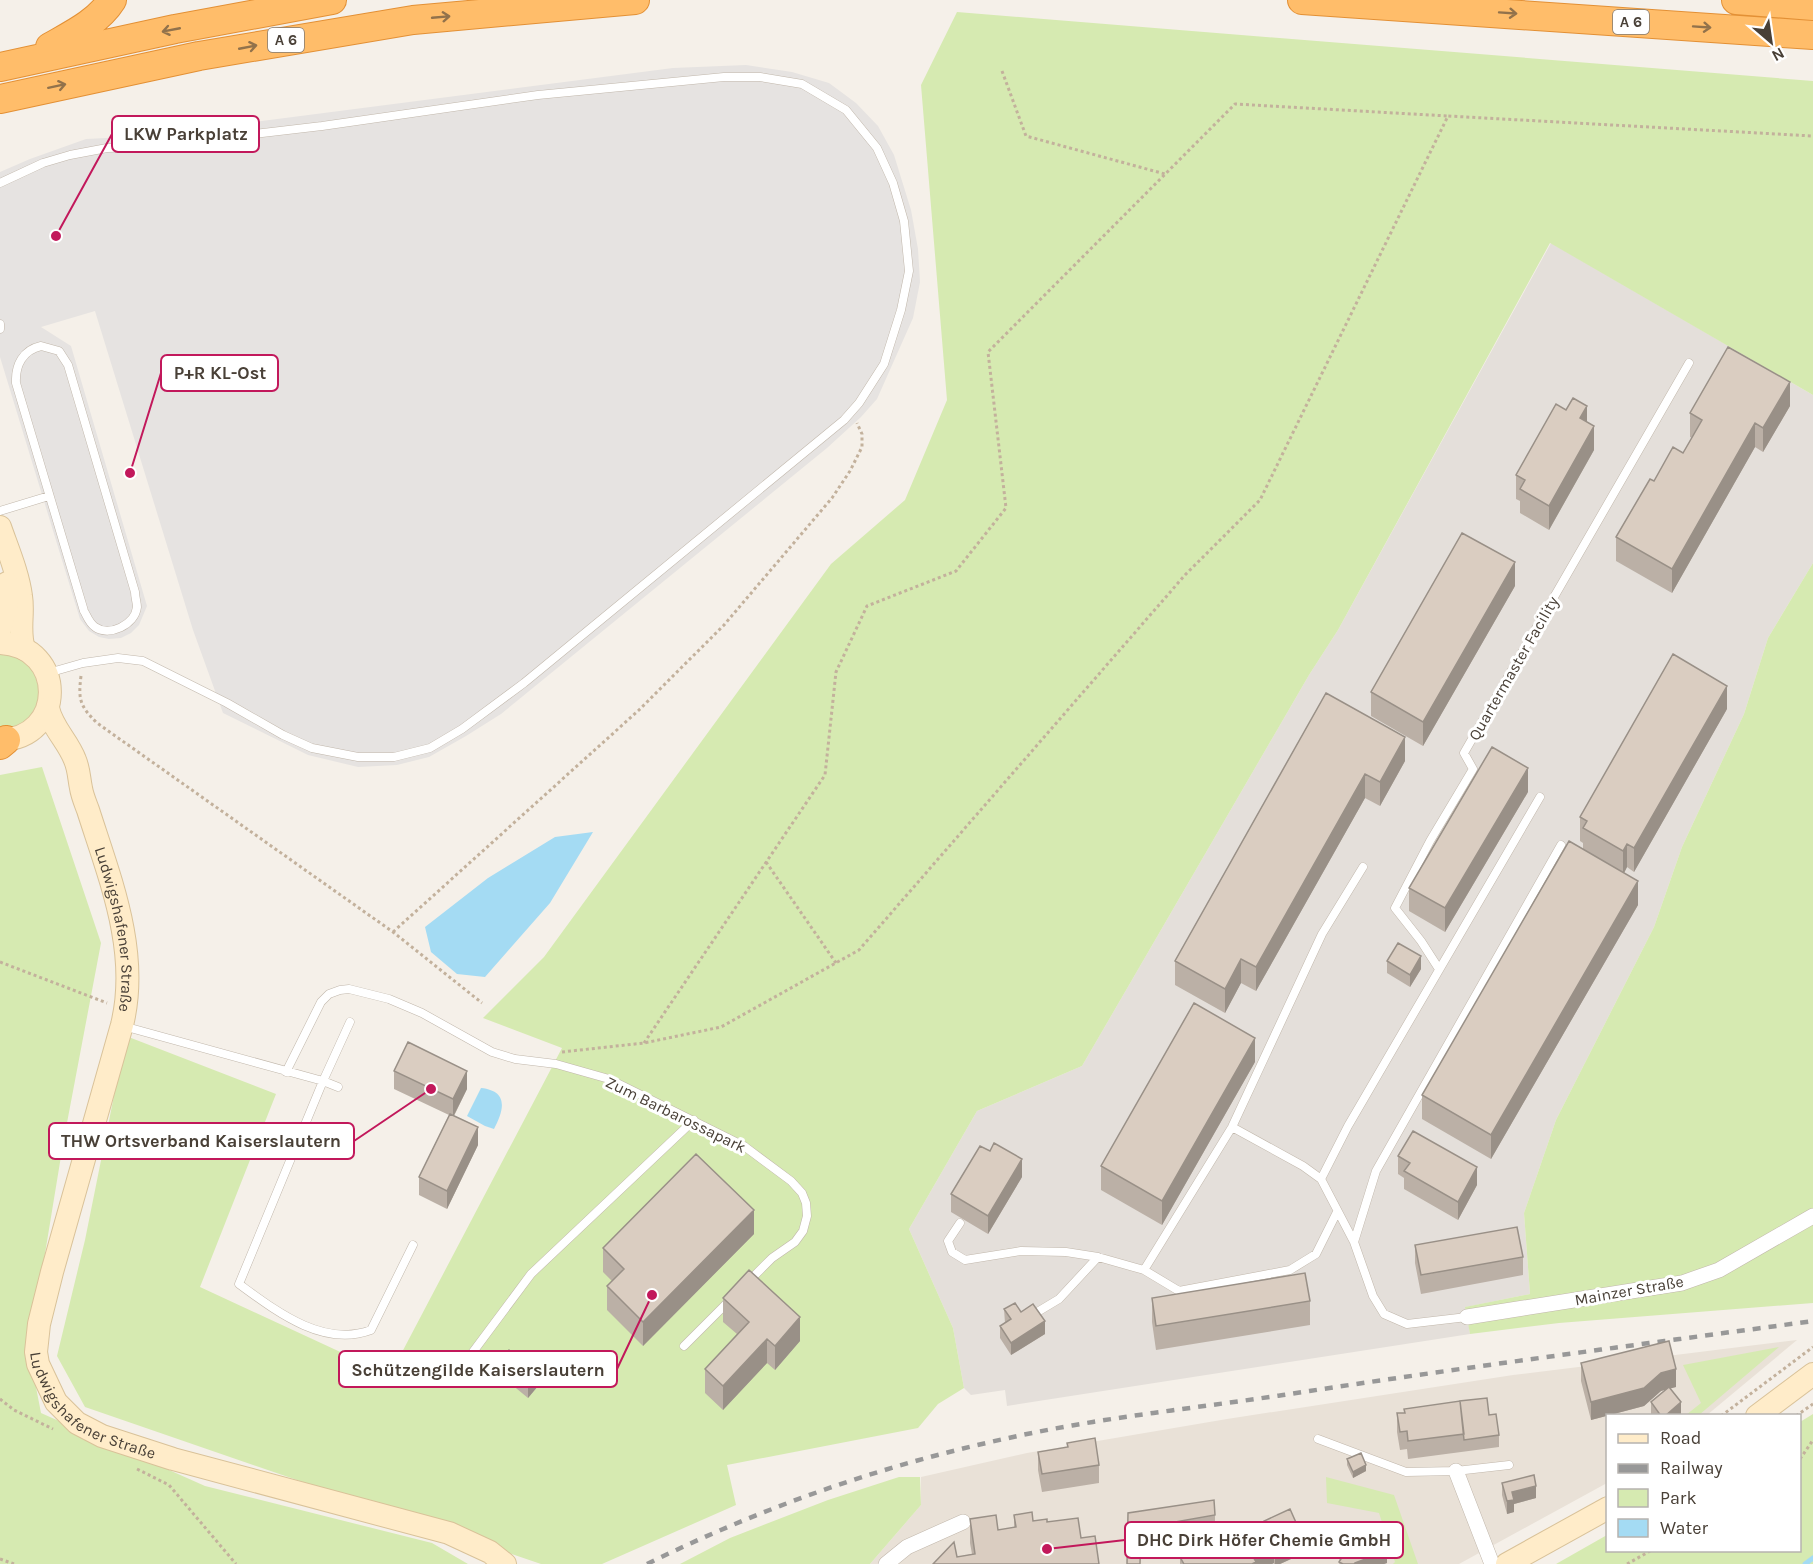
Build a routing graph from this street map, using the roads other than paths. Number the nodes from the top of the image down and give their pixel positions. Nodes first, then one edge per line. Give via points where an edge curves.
1 (112, 0) edge
2 (332, 0) edge
3 (635, 0) edge
4 (1302, 0) edge
5 (1736, 0) edge
6 (1813, 6) edge
7 (1813, 35) edge
8 (32, 59) junction
9 (0, 67) edge
10 (0, 99) edge
11 (0, 183) edge
12 (1689, 363) dead end
13 (49, 496) junction
14 (0, 511) edge
15 (0, 527) edge
16 (0, 543) edge
17 (0, 629) edge
18 (0, 644) edge
19 (24, 649) junction
20 (47, 674) junction
21 (48, 708) junction
22 (8, 740) edge
23 (81, 788) junction
24 (1540, 796) dead end
25 (1561, 845) dead end
26 (1363, 867) dead end
27 (1439, 969) junction
28 (124, 1018) junction
29 (350, 1022) dead end
30 (286, 1072) junction
31 (323, 1081) junction
32 (338, 1088) dead end
33 (694, 1120) junction
34 (1232, 1127) junction
35 (1321, 1179) junction
36 (1337, 1212) junction
37 (1813, 1216) edge
38 (960, 1223) dead end
39 (1354, 1242) junction
40 (413, 1245) dead end
41 (1098, 1257) junction
42 (1144, 1270) junction
43 (740, 1290) edge
44 (732, 1298) edge
45 (1039, 1311) edge
46 (1467, 1317) joint
47 (684, 1346) dead end
48 (1807, 1365) edge
49 (458, 1372) dead end
50 (1759, 1414) edge
51 (1318, 1439) dead end
52 (1509, 1465) dead end
53 (1456, 1471) junction
54 (1606, 1509) edge
55 (963, 1522) dead end
56 (506, 1564) edge
57 (886, 1564) edge
58 (1492, 1564) edge
59 (1507, 1564) edge

1 - 8 highway via 89,24
2 -> 8 highway, A 6
10 -> 3 highway, A 6 via 200,56 413,20
4 -> 7 highway, A 6
5 - 6 highway
8 - 9 highway, A 6
11 - 20 lane via 43,163 107,148 322,126 538,95 760,77 802,84 846,110 877,148 904,221 909,271 884,364 852,411 524,683 430,748 394,758 358,758 312,748 143,661 118,658
12 - 27 lane, Quartermaster Facility via 1464,753 1473,769 1395,908
13 - 13 lane via 90,623 106,630 126,625 137,608 135,592 71,376 59,351 41,346 25,353 17,366 16,383
13 - 14 lane
15 - 19 street via 19,581
16 - 17 street via 7,584
18 - 19 street
19 - 20 street via 38,659
20 - 21 street
21 - 22 street via 38,724
21 - 23 street, Ludwigshafener Straße via 75,760
22 - 23 street, Ludwigshafener Straße via 36,738 48,746
23 - 28 street, Ludwigshafener Straße via 122,926 127,956
24 - 27 lane
25 - 39 lane via 1376,1171
26 - 34 lane via 1322,934
27 - 35 lane
28 - 30 lane
28 - 56 street, Ludwigshafener Straße via 39,1324 38,1364 56,1402 77,1423 102,1436 173,1459 449,1533
29 - 31 lane
30 - 31 lane
30 - 33 lane, Zum Barbarossapark via 321,1002 329,994 350,989 422,1013 492,1052 609,1079
31 - 32 lane
31 - 40 lane via 239,1284 307,1327 328,1334 358,1335 371,1330
33 - 43 lane, Zum Barbarossapark via 767,1162 791,1181 806,1203 803,1231 795,1242 772,1258
33 - 49 lane via 531,1274
34 - 35 lane
34 - 42 lane
35 - 36 lane
36 - 39 lane
36 - 42 lane via 1316,1254 1290,1270 1179,1291
37 - 46 street, Mainzer Straße via 1719,1270 1682,1283
38 - 41 lane via 948,1241 952,1252 965,1260 1021,1251
39 - 46 lane via 1372,1296 1384,1314 1407,1324
41 - 42 lane
41 - 45 lane via 1059,1299
44 - 47 lane
48 - 50 street
51 - 53 lane via 1406,1472
52 - 53 lane
53 - 58 street
54 - 59 street
55 - 57 street via 907,1547

